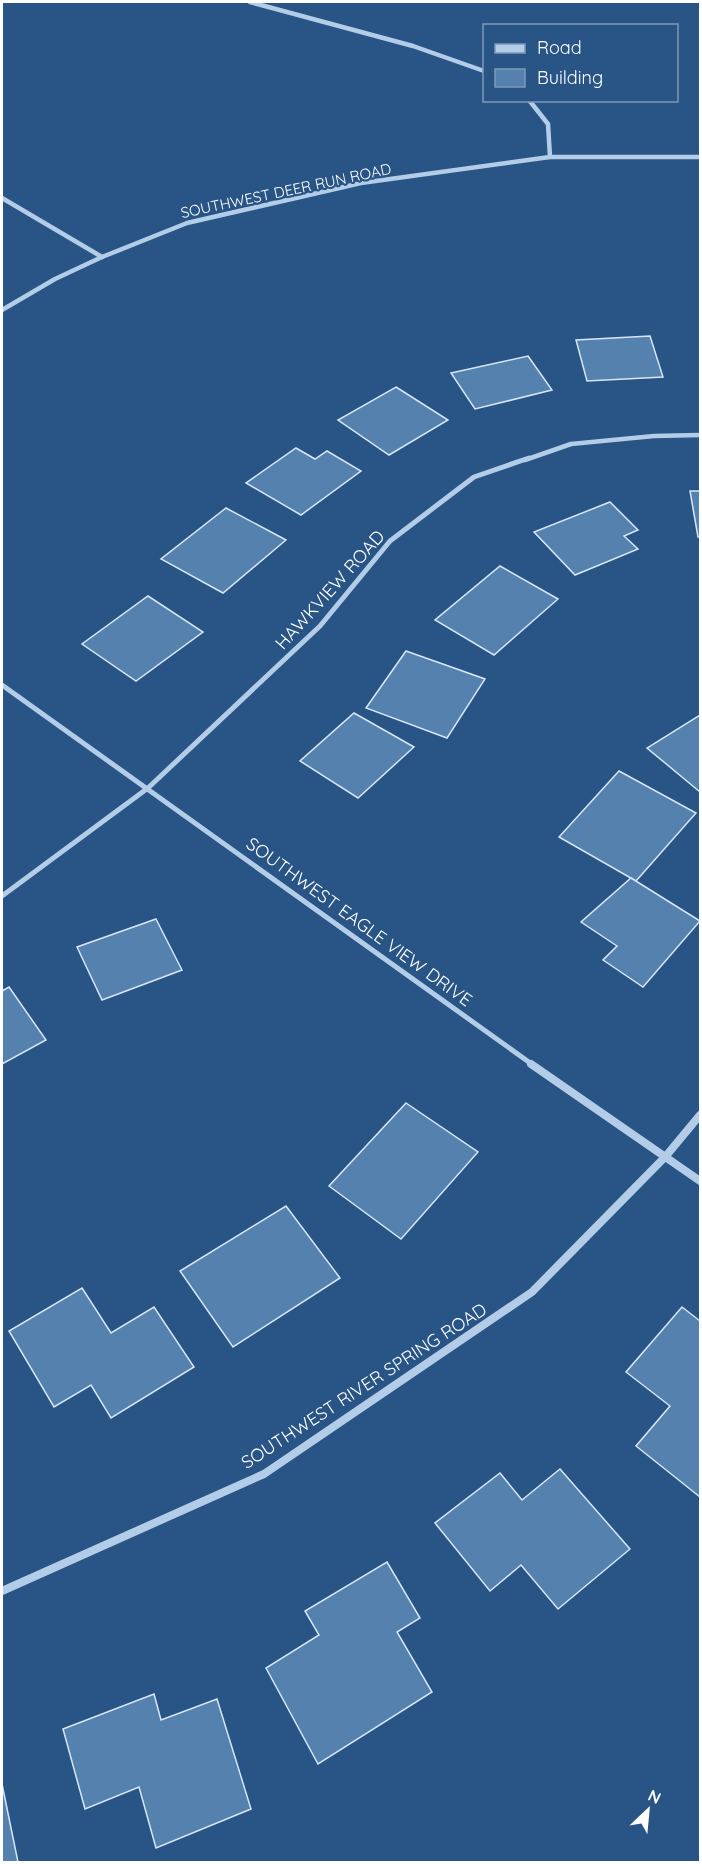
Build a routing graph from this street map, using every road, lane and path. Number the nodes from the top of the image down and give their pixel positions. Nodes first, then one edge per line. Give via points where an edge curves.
1 (250, 2) edge
2 (483, 71) edge
3 (531, 102) edge
4 (550, 157) junction
5 (700, 157) edge
6 (2, 198) edge
7 (102, 257) junction
8 (2, 310) edge
9 (700, 435) edge
10 (2, 686) edge
11 (148, 788) junction
12 (2, 896) edge
13 (700, 1115) edge
14 (666, 1156) junction
15 (700, 1181) edge
16 (2, 1591) edge

1 - 2 street via 413,46
3 - 4 street via 548,124
4 - 5 street, SOUTHWEST DEER RUN ROAD
4 - 7 street, SOUTHWEST DEER RUN ROAD via 350,186 187,223
6 - 7 street
7 - 8 street, SOUTHWEST DEER RUN ROAD
9 - 11 street, HAWKVIEW ROAD via 572,444 474,477 390,541 320,626
10 - 11 street, SOUTHWEST EAGLE VIEW DRIVE
11 - 12 street, HAWKVIEW ROAD
11 - 14 street, SOUTHWEST EAGLE VIEW DRIVE via 556,1082
13 - 14 street, SOUTHWEST RIVER SPRING ROAD
14 - 15 street, SOUTHWEST EAGLE VIEW DRIVE
14 - 16 street, SOUTHWEST RIVER SPRING ROAD via 532,1292 264,1474

